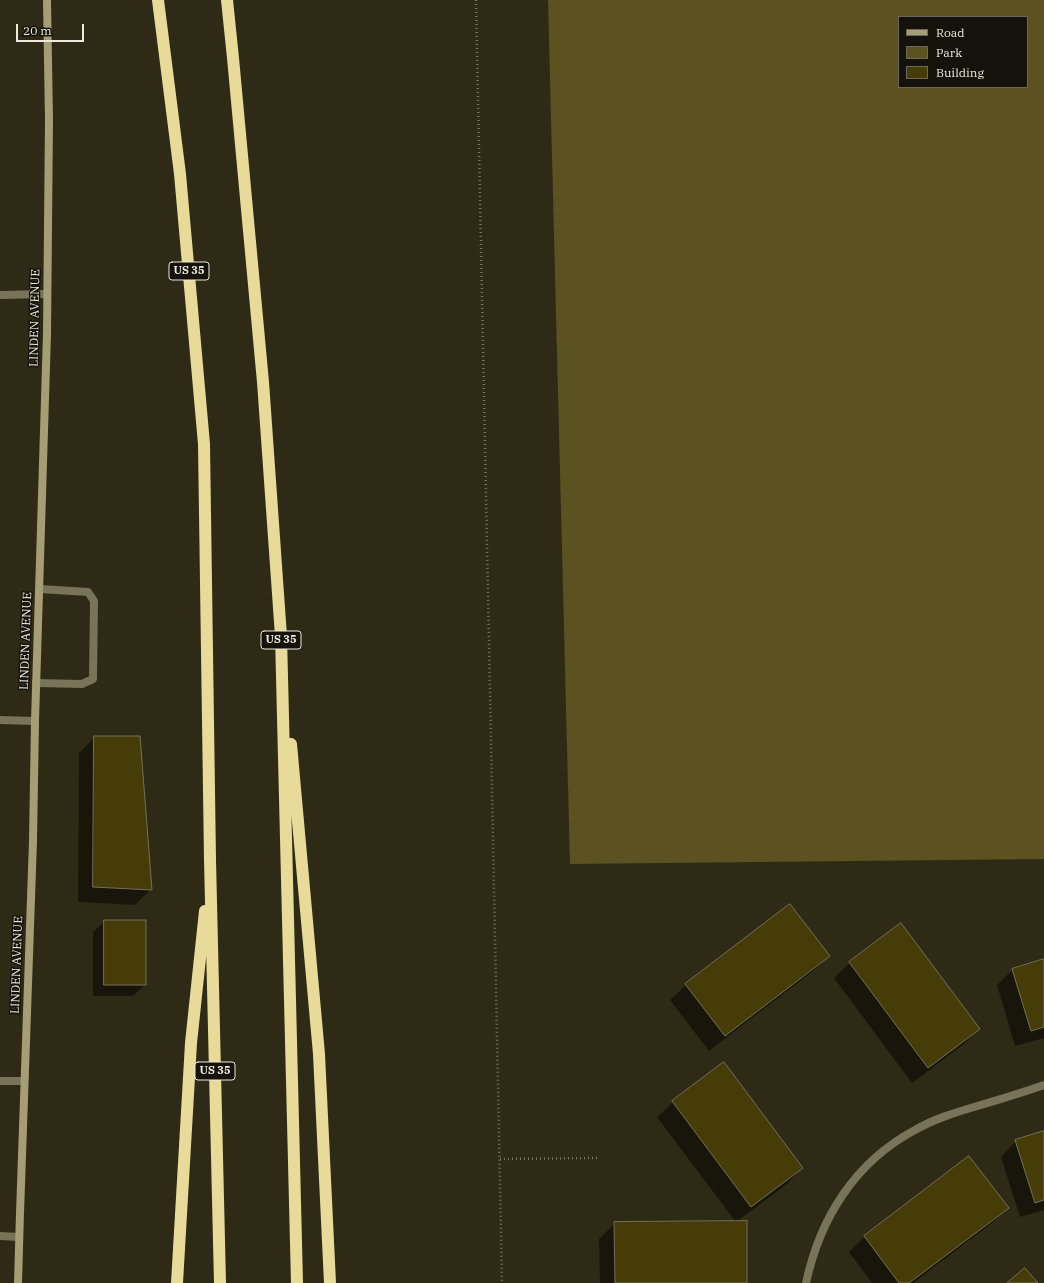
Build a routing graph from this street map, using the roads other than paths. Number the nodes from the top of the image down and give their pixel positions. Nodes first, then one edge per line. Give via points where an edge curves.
1 (47, 0) edge
2 (158, 0) edge
3 (227, 0) edge
4 (47, 294) junction
5 (0, 296) edge
6 (40, 589) junction
7 (281, 636) junction
8 (36, 683) junction
9 (0, 720) edge
10 (35, 720) junction
11 (210, 860) junction
12 (0, 1081) edge
13 (24, 1081) junction
14 (1044, 1085) edge
15 (0, 1236) edge
16 (19, 1237) junction
17 (18, 1283) edge
18 (177, 1283) edge
19 (220, 1283) edge
20 (297, 1283) edge
21 (330, 1283) edge
22 (806, 1283) edge

1 - 4 main road, LINDEN AVENUE
2 - 11 highway, US 35 via 180,174 204,444
3 - 7 highway, US 35 via 263,382
4 - 5 street
4 - 6 main road, LINDEN AVENUE
6 - 8 main road, LINDEN AVENUE
6 - 8 street via 88,592 94,601 93,679 82,684
7 - 20 highway, US 35
7 - 21 highway via 319,1054
8 - 10 main road, LINDEN AVENUE
9 - 10 street
10 - 13 main road, LINDEN AVENUE
11 - 18 highway via 191,1043
11 - 19 highway, US 35
12 - 13 street
13 - 16 main road, LINDEN AVENUE
14 - 22 street via 943,1117 914,1130 889,1146 845,1190 833,1209 817,1244
15 - 16 street
16 - 17 main road, LINDEN AVENUE

